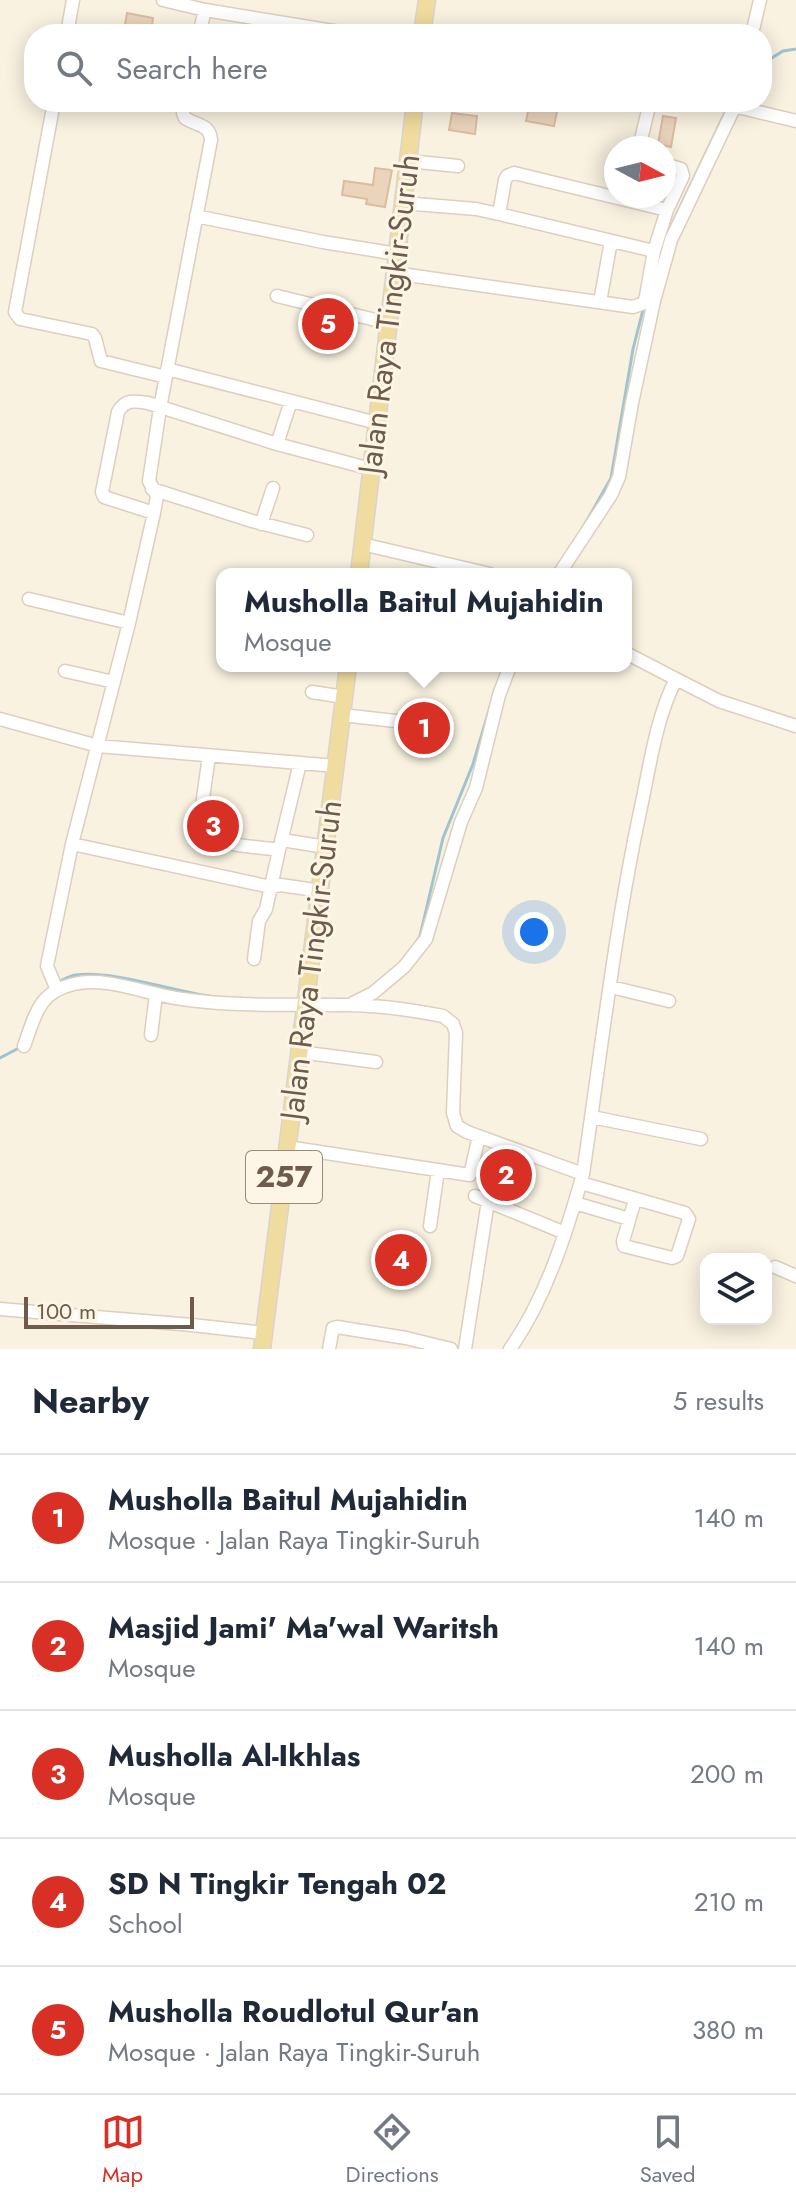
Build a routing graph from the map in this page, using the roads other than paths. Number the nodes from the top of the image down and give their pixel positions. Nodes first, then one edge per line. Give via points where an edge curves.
1 (73, 0) edge
2 (163, 0) edge
3 (427, 0) edge
4 (760, 0) edge
5 (205, 10) junction
6 (69, 24) edge
7 (202, 24) edge
8 (291, 24) edge
9 (423, 24) edge
10 (754, 24) edge
11 (52, 112) edge
12 (183, 112) edge
13 (414, 112) edge
14 (648, 112) edge
15 (721, 112) edge
16 (758, 112) edge
17 (796, 121) edge
18 (642, 136) edge
19 (408, 161) junction
20 (458, 166) dead end
21 (676, 168) edge
22 (676, 191) edge
23 (604, 193) edge
24 (403, 203) junction
25 (660, 208) edge
26 (667, 210) joint
27 (499, 214) junction
28 (196, 216) junction
29 (666, 237) junction
30 (611, 241) junction
31 (654, 251) junction
32 (397, 254) junction
33 (394, 273) junction
34 (277, 296) dead end
35 (600, 302) junction
36 (388, 323) junction
37 (166, 373) junction
38 (291, 401) junction
39 (160, 408) junction
40 (377, 423) junction
41 (277, 444) junction
42 (371, 469) junction
43 (273, 488) dead end
44 (152, 489) junction
45 (154, 513) junction
46 (261, 524) junction
47 (307, 535) dead end
48 (362, 544) junction
49 (360, 568) edge
50 (464, 568) edge
51 (563, 568) edge
52 (29, 599) dead end
53 (129, 623) junction
54 (632, 656) edge
55 (65, 671) dead end
56 (347, 672) edge
57 (508, 672) edge
58 (676, 679) junction
59 (114, 682) junction
60 (312, 692) dead end
61 (344, 697) junction
62 (342, 715) junction
63 (0, 719) edge
64 (413, 723) dead end
65 (796, 726) edge
66 (98, 746) junction
67 (209, 756) junction
68 (300, 763) junction
69 (336, 766) junction
70 (72, 844) junction
71 (280, 845) junction
72 (326, 847) junction
73 (271, 887) junction
74 (321, 891) junction
75 (254, 959) dead end
76 (611, 987) junction
77 (57, 990) junction
78 (156, 994) junction
79 (669, 1001) dead end
80 (307, 1002) junction
81 (348, 1004) junction
82 (151, 1035) dead end
83 (24, 1046) dead end
84 (300, 1052) junction
85 (376, 1062) dead end
86 (592, 1117) junction
87 (479, 1136) junction
88 (701, 1139) dead end
89 (287, 1147) junction
90 (438, 1170) junction
91 (582, 1178) junction
92 (475, 1196) dead end
93 (635, 1200) junction
94 (488, 1201) junction
95 (575, 1203) junction
96 (629, 1219) junction
97 (430, 1226) dead end
98 (565, 1233) junction
99 (775, 1267) dead end
100 (796, 1276) edge
101 (0, 1309) edge
102 (263, 1341) edge
103 (329, 1349) edge
104 (451, 1349) edge
105 (465, 1349) edge
106 (510, 1349) edge

1 - 6 street
2 - 5 street
3 - 9 main road
4 - 10 street
5 - 7 street
5 - 8 street
11 - 37 street via 16,316 92,334 101,361
12 - 28 street via 207,128 211,140
13 - 19 main road, Jalan Raya Tingkir-Suruh
14 - 18 street
15 - 29 street
16 - 17 street
19 - 20 street
19 - 24 main road, Jalan Raya Tingkir-Suruh
21 - 22 street via 683,176
23 - 27 street via 511,173
24 - 27 street
24 - 32 main road, Jalan Raya Tingkir-Suruh
25 - 26 street
26 - 29 street
27 - 30 street
28 - 32 street
28 - 37 street
29 - 31 street
29 - 51 street via 619,477
30 - 31 street
30 - 35 street
31 - 35 street via 644,303 633,307
32 - 33 main road, Jalan Raya Tingkir-Suruh
33 - 35 street
33 - 36 main road, Jalan Raya Tingkir-Suruh
34 - 36 street
36 - 40 main road, Jalan Raya Tingkir-Suruh
37 - 38 street
37 - 39 street
38 - 40 street
38 - 41 street
39 - 41 street
39 - 44 street
39 - 45 street via 134,401 122,405 102,492
40 - 42 main road, Jalan Raya Tingkir-Suruh
41 - 42 street
42 - 48 main road, Jalan Raya Tingkir-Suruh
43 - 46 street
44 - 45 street via 157,496
44 - 46 street
45 - 53 street
46 - 47 street
48 - 49 main road, Jalan Raya Tingkir-Suruh
48 - 50 street
52 - 53 street
53 - 59 street
54 - 58 street
55 - 59 street
56 - 61 main road, Jalan Raya Tingkir-Suruh / 257
57 - 81 street via 426,939 373,993
58 - 65 street via 719,701
58 - 76 street via 656,738 634,840
59 - 66 street
60 - 61 street
61 - 62 main road, Jalan Raya Tingkir-Suruh / 257
62 - 64 street
62 - 69 main road, Jalan Raya Tingkir-Suruh / 257
63 - 66 street
66 - 67 street
66 - 70 street
67 - 68 street
67 - 71 street via 202,832 221,841
68 - 69 street
68 - 71 street
69 - 72 main road, Jalan Raya Tingkir-Suruh / 257
70 - 73 street
70 - 77 street via 47,966
71 - 72 street
71 - 73 street
72 - 74 main road, Jalan Raya Tingkir-Suruh / 257
73 - 74 street
73 - 75 street
74 - 80 main road, Jalan Raya Tingkir-Suruh / 257
76 - 79 street
76 - 86 street
77 - 78 street via 88,982
77 - 83 street via 39,1005
78 - 80 street
78 - 82 street
80 - 81 street
80 - 84 main road, Jalan Raya Tingkir-Suruh / 257
81 - 87 street via 443,1016 453,1024 454,1120
84 - 85 street
84 - 89 main road, Jalan Raya Tingkir-Suruh / 257
86 - 88 street
86 - 91 street
87 - 90 street via 472,1175
87 - 91 street
89 - 90 street
89 - 102 main road, Jalan Raya Tingkir-Suruh / 257
90 - 97 street
91 - 93 street
91 - 95 street
92 - 94 street
93 - 96 street
93 - 96 street via 687,1215 680,1254 672,1258 624,1246
94 - 98 street
94 - 105 street
95 - 96 street
95 - 98 street
98 - 106 street via 536,1305
99 - 100 street
101 - 102 street via 192,1325
103 - 104 street via 337,1327

